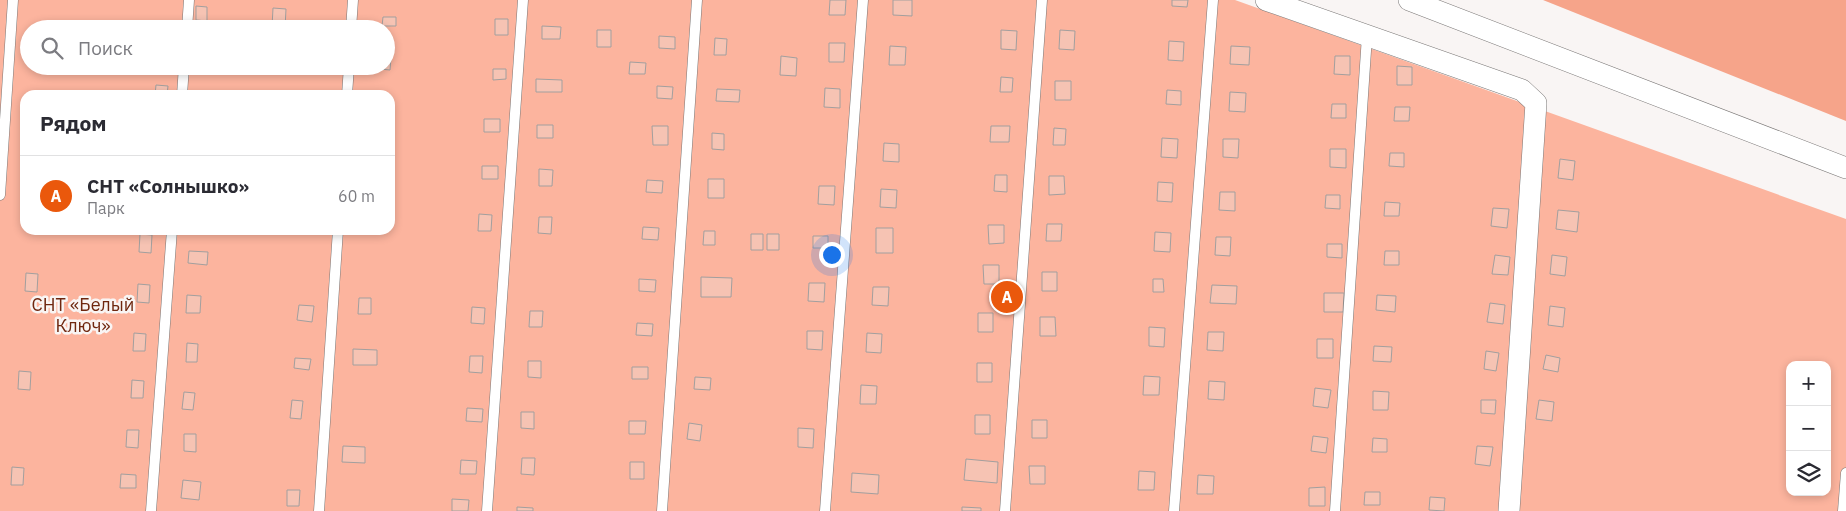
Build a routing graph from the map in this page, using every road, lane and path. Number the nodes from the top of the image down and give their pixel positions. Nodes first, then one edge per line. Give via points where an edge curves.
1 (13, 0) edge
2 (190, 0) edge
3 (353, 0) edge
4 (523, 0) edge
5 (697, 0) edge
6 (864, 0) edge
7 (1042, 0) edge
8 (1213, 0) edge
9 (1266, 0) edge
10 (1408, 0) edge
11 (188, 20) edge
12 (352, 20) edge
13 (1367, 36) junction
14 (183, 75) edge
15 (348, 75) edge
16 (182, 90) edge
17 (347, 90) edge
18 (1846, 168) edge
19 (0, 195) edge
20 (172, 235) edge
21 (338, 235) edge
22 (1846, 473) edge
23 (151, 511) edge
24 (320, 511) edge
25 (488, 511) edge
26 (662, 511) edge
27 (825, 511) edge
28 (1005, 511) edge
29 (1174, 511) edge
30 (1335, 511) edge
31 (1509, 511) edge
32 (1843, 511) edge

1 - 19 lane
2 - 11 lane
3 - 12 lane
4 - 25 lane
5 - 26 lane
6 - 27 lane
7 - 28 lane
8 - 29 lane
9 - 13 street
10 - 18 street
13 - 30 lane
13 - 31 street via 1522,90 1536,103
14 - 16 lane
15 - 17 lane
20 - 23 lane
21 - 24 lane
22 - 32 lane

